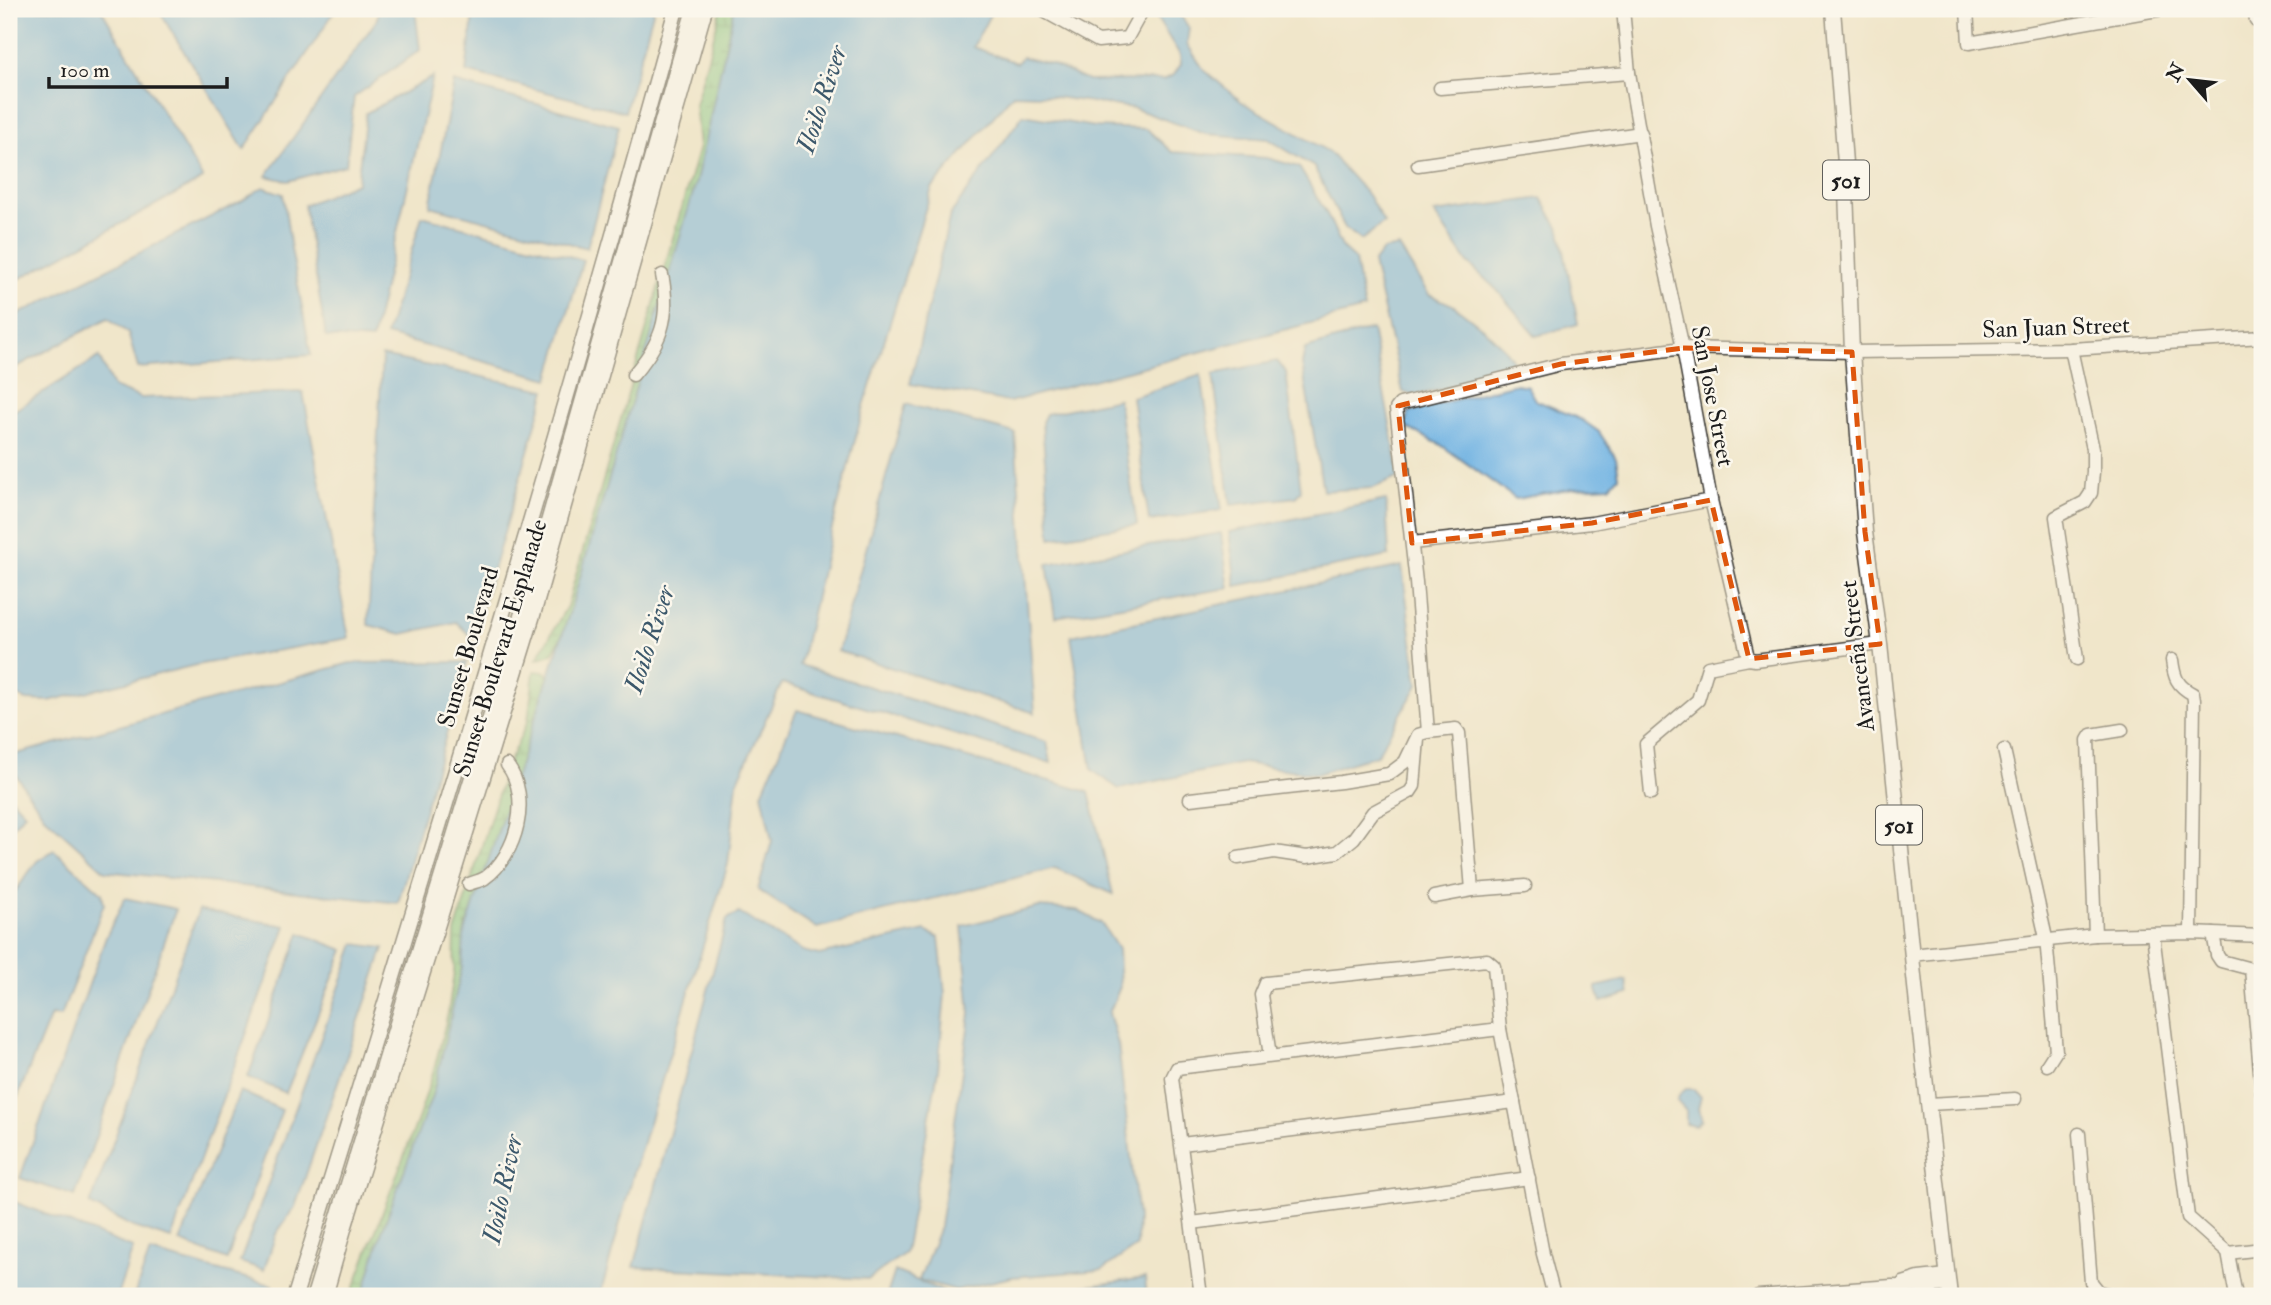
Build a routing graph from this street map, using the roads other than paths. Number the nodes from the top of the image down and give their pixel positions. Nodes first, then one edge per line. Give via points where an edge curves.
1 (676, 9) edge
2 (694, 9) edge
3 (706, 9) edge
4 (1040, 9) edge
5 (1143, 9) edge
6 (1623, 9) edge
7 (1833, 9) edge
8 (1968, 9) edge
9 (2163, 9) edge
10 (1629, 73) junction
11 (1440, 88) dead end
12 (1641, 133) junction
13 (1418, 165) dead end
14 (662, 275) dead end
15 (591, 311) junction
16 (606, 316) junction
17 (2262, 337) edge
18 (1683, 348) junction
19 (2071, 349) junction
20 (1852, 352) junction
21 (634, 375) dead end
22 (1711, 500) junction
23 (1412, 543) junction
24 (1880, 644) junction
25 (1749, 659) junction
26 (2077, 659) dead end
27 (2172, 660) dead end
28 (2122, 730) dead end
29 (1423, 734) junction
30 (2004, 750) dead end
31 (507, 765) dead end
32 (1651, 793) dead end
33 (1189, 799) dead end
34 (1238, 858) dead end
35 (469, 884) dead end
36 (1525, 886) dead end
37 (1472, 890) junction
38 (1434, 897) dead end
39 (2153, 933) junction
40 (2191, 933) junction
41 (2213, 934) junction
42 (2095, 935) junction
43 (2262, 936) edge
44 (2046, 939) junction
45 (1912, 955) junction
46 (2257, 969) edge
47 (1500, 1029) junction
48 (1269, 1056) junction
49 (2047, 1065) dead end
50 (2262, 1094) edge
51 (2015, 1100) dead end
52 (1514, 1102) junction
53 (1929, 1104) junction
54 (2079, 1134) dead end
55 (1182, 1144) junction
56 (1530, 1178) junction
57 (1192, 1223) junction
58 (2262, 1249) edge
59 (2228, 1253) junction
60 (1949, 1285) edge
61 (295, 1296) edge
62 (314, 1296) edge
63 (326, 1296) edge
64 (1201, 1296) edge
65 (1554, 1296) edge
66 (1758, 1296) edge
67 (2116, 1296) edge
68 (2236, 1296) edge

1 - 15 main road, Sunset Boulevard
2 - 16 main road, Sunset Boulevard
3 - 63 street, Sunset Boulevard Esplanade via 534,615
4 - 5 street via 1098,41 1127,38
6 - 10 street, San Jose Street
7 - 20 main road, Avanceña Street / 501
8 - 9 street via 1969,43
10 - 11 street
10 - 12 street, San Jose Street
12 - 13 street
12 - 18 street, San Jose Street
14 - 21 street via 665,323
15 - 16 main road
15 - 61 main road, Sunset Boulevard via 413,916
16 - 62 main road, Sunset Boulevard via 525,603
17 - 19 street, San Juan Street
18 - 20 street, San Juan Street
18 - 22 street, San Jose Street
18 - 23 street, San Juan Street via 1561,364 1401,404 1396,409
19 - 20 street, San Juan Street
19 - 26 street via 2094,472 2085,502 2056,517
20 - 24 main road, Avanceña Street / 501 via 1865,532
22 - 23 street via 1592,523
22 - 25 street, San Jose Street
23 - 29 street
24 - 25 street
24 - 45 main road, Avanceña Street / 501
25 - 32 street via 1708,667 1698,700 1648,742
27 - 40 street via 2174,676 2194,700
28 - 42 street via 2091,735 2088,740
29 - 33 street via 1405,762 1390,774
29 - 34 street via 1410,792 1373,812 1337,852 1307,856 1274,852
29 - 37 street via 1456,729 1460,733
30 - 44 street
31 - 35 street via 521,800 513,838 493,869
36 - 37 street
37 - 38 street
39 - 40 street
39 - 42 street
39 - 59 street via 2188,1217
40 - 41 street
41 - 43 street
41 - 46 street via 2221,961
42 - 44 street
44 - 45 street
44 - 49 street via 2056,1051
45 - 53 main road, Avanceña Street / 501
46 - 50 street
47 - 48 street
47 - 48 street via 1493,966 1487,960 1266,984 1261,995
47 - 52 street
48 - 55 street via 1177,1068 1172,1078
51 - 53 street
52 - 55 street
52 - 56 street
53 - 60 main road, Avanceña Street / 501
54 - 67 street via 2091,1282 2099,1292
55 - 57 street
56 - 57 street
56 - 65 street
57 - 64 street
58 - 59 street
59 - 68 street
60 - 66 street via 1919,1278 1892,1286

